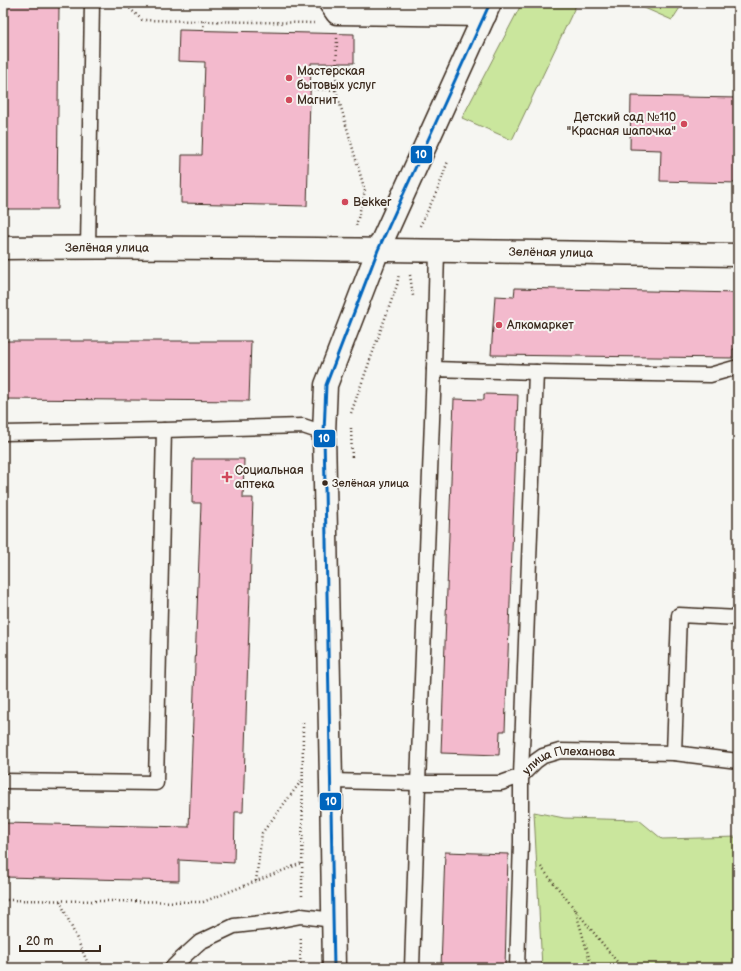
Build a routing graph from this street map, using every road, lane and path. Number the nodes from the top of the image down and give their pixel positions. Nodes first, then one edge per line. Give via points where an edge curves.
1 (92, 3) edge
2 (124, 3) edge
3 (484, 7) edge
4 (334, 13) edge
5 (204, 21) junction
6 (203, 30) dead end
7 (310, 89) dead end
8 (336, 90) junction
9 (448, 161) dead end
10 (418, 230) dead end
11 (3, 248) edge
12 (88, 248) junction
13 (350, 249) junction
14 (378, 250) junction
15 (437, 251) junction
16 (738, 255) edge
17 (397, 285) dead end
18 (738, 367) edge
19 (434, 369) junction
20 (536, 372) junction
21 (351, 413) dead end
22 (351, 421) dead end
23 (164, 430) junction
24 (3, 433) edge
25 (324, 433) junction
26 (352, 460) dead end
27 (738, 618) edge
28 (674, 753) junction
29 (738, 761) edge
30 (521, 776) junction
31 (302, 780) dead end
32 (3, 781) edge
33 (332, 781) junction
34 (418, 783) junction
35 (521, 842) junction
36 (302, 863) dead end
37 (256, 881) junction
38 (3, 900) edge
39 (60, 901) junction
40 (574, 907) junction
41 (332, 920) junction
42 (90, 968) edge
43 (172, 968) edge
44 (334, 968) edge
45 (412, 968) edge
46 (517, 968) edge
47 (592, 968) edge
48 (622, 968) edge

1 - 12 lane
2 - 5 path via 142,20
3 - 4 main road
3 - 14 main road
4 - 5 path
4 - 8 path
5 - 6 path
7 - 8 path
8 - 13 path via 365,191
9 - 10 path
11 - 12 main road, Зелёная улица
12 - 13 main road, Зелёная улица
13 - 14 main road, Зелёная улица
14 - 15 main road, Зелёная улица
14 - 25 main road via 326,386
15 - 16 main road, Зелёная улица
15 - 19 lane
17 - 21 path
18 - 20 lane via 710,375
19 - 20 lane
19 - 34 lane
20 - 30 lane
22 - 26 path
23 - 24 lane
23 - 25 lane via 303,426
23 - 32 lane via 156,783
25 - 33 main road
27 - 28 lane via 679,616
28 - 29 lane, улица Плеханова
28 - 30 lane, улица Плеханова via 560,751 543,756
30 - 34 lane, улица Плеханова via 501,783
30 - 35 lane
31 - 37 path via 262,833
33 - 34 lane, улица Плеханова
33 - 41 main road
34 - 45 lane
35 - 40 path
35 - 46 lane
36 - 37 path
37 - 39 path via 204,902
38 - 39 path
39 - 42 path
40 - 47 path
40 - 48 path
41 - 43 lane via 301,916 234,926 200,942
41 - 44 main road

